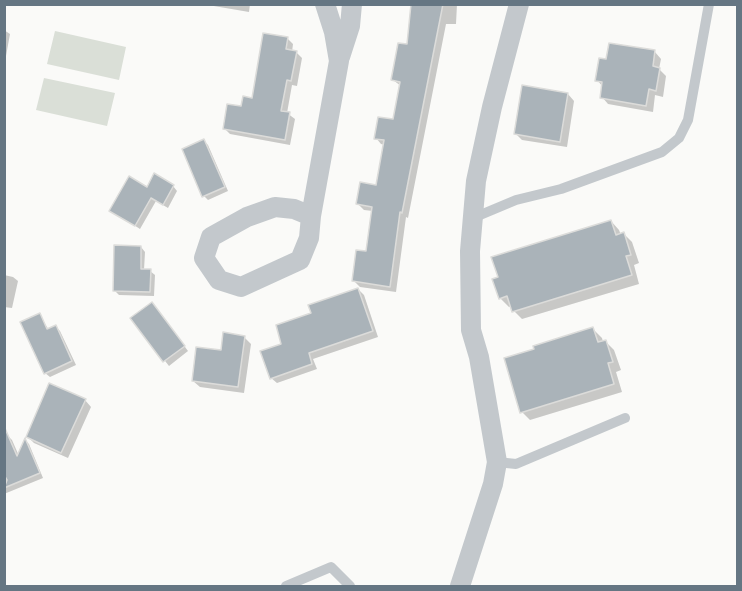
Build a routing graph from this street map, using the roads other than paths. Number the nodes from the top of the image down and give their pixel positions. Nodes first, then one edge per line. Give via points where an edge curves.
1 (325, 4) edge
2 (352, 4) edge
3 (519, 4) edge
4 (709, 4) edge
5 (339, 61) junction
6 (311, 216) junction
7 (473, 218) junction
8 (624, 418) dead end
9 (497, 462) junction
10 (286, 586) edge
11 (350, 586) edge
12 (460, 586) edge

1 - 5 street
2 - 5 street
3 - 7 street via 492,106 476,181
4 - 7 lane via 688,120 679,138 662,152
5 - 6 street
6 - 6 street via 275,207 247,217 211,237 204,258 219,280 241,287 300,260 309,238
7 - 9 street via 471,330
8 - 9 lane via 516,464
9 - 12 street
10 - 11 lane via 331,567

